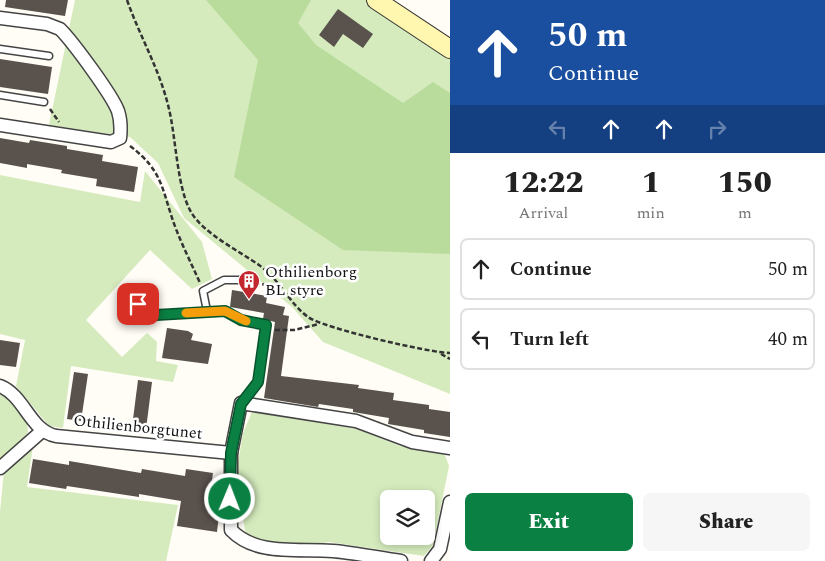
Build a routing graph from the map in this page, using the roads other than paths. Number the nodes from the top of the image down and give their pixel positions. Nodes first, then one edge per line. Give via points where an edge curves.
1 (376, 0) edge
2 (0, 18) edge
3 (0, 49) edge
4 (450, 49) edge
5 (49, 56) dead end
6 (0, 95) edge
7 (44, 102) road end
8 (0, 125) edge
9 (246, 280) road end
10 (138, 304) dead end
11 (207, 311) junction
12 (0, 386) edge
13 (241, 404) junction
14 (42, 431) junction
15 (450, 448) edge
16 (231, 453) junction
17 (0, 468) edge
18 (450, 502) edge
19 (401, 561) edge
20 (431, 561) edge

1 - 4 main road
2 - 8 street via 48,24 60,29 116,107 120,138 101,141
3 - 5 lane
6 - 7 lane
9 - 11 lane via 224,280 203,292
10 - 11 lane via 156,315
11 - 13 lane via 225,311 241,320 266,325 258,382
12 - 14 street via 12,393
13 - 15 street via 356,421 412,442
13 - 16 street
14 - 16 street, Othilienborgtunet via 56,436
14 - 17 street
16 - 19 street via 231,530 238,538 292,551 332,550
18 - 20 street via 440,549

